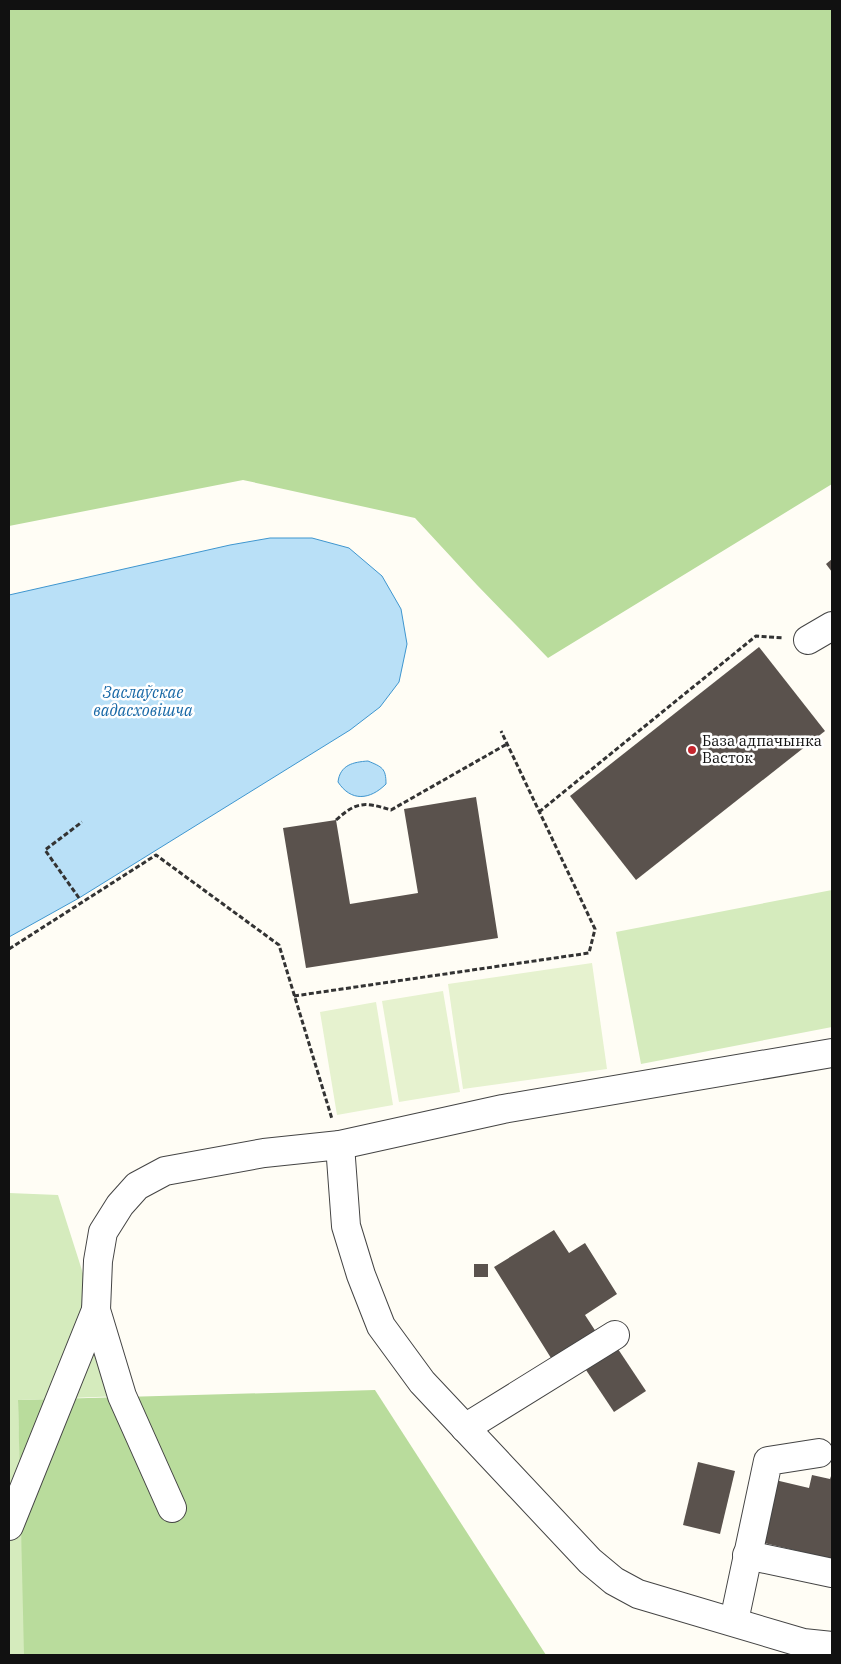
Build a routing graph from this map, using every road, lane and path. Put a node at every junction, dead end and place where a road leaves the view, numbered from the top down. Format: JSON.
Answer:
{"nodes":[{"id":1,"x":832,"y":626,"type":"edge"},
{"id":2,"x":808,"y":640,"type":"joint"},
{"id":3,"x":501,"y":731,"type":"dead end"},
{"id":4,"x":508,"y":744,"type":"junction"},
{"id":5,"x":539,"y":812,"type":"junction"},
{"id":6,"x":336,"y":820,"type":"dead end"},
{"id":7,"x":82,"y":822,"type":"dead end"},
{"id":8,"x":78,"y":898,"type":"dead end"},
{"id":9,"x":9,"y":949,"type":"edge"},
{"id":10,"x":294,"y":996,"type":"junction"},
{"id":11,"x":832,"y":1053,"type":"edge"},
{"id":12,"x":340,"y":1146,"type":"junction"},
{"id":13,"x":96,"y":1310,"type":"junction"},
{"id":14,"x":615,"y":1335,"type":"dead end"},
{"id":15,"x":465,"y":1428,"type":"junction"},
{"id":16,"x":819,"y":1452,"type":"dead end"},
{"id":17,"x":172,"y":1508,"type":"dead end"},
{"id":18,"x":9,"y":1526,"type":"edge"},
{"id":19,"x":748,"y":1555,"type":"junction"},
{"id":20,"x":832,"y":1573,"type":"edge"},
{"id":21,"x":734,"y":1621,"type":"junction"},
{"id":22,"x":832,"y":1646,"type":"edge"}],
"edges":[{"from":1,"to":2,"type":"lane"},
{"from":2,"to":5,"type":"path"},
{"from":3,"to":4,"type":"path"},
{"from":4,"to":5,"type":"path"},
{"from":4,"to":6,"type":"path"},
{"from":5,"to":10,"type":"path"},
{"from":7,"to":8,"type":"path"},
{"from":9,"to":10,"type":"path"},
{"from":10,"to":12,"type":"path"},
{"from":11,"to":12,"type":"lane"},
{"from":12,"to":13,"type":"lane"},
{"from":12,"to":15,"type":"lane"},
{"from":13,"to":17,"type":"lane"},
{"from":13,"to":18,"type":"lane"},
{"from":14,"to":15,"type":"lane"},
{"from":15,"to":21,"type":"lane"},
{"from":16,"to":19,"type":"lane"},
{"from":19,"to":20,"type":"lane"},
{"from":19,"to":21,"type":"lane"},
{"from":21,"to":22,"type":"lane"}]}
